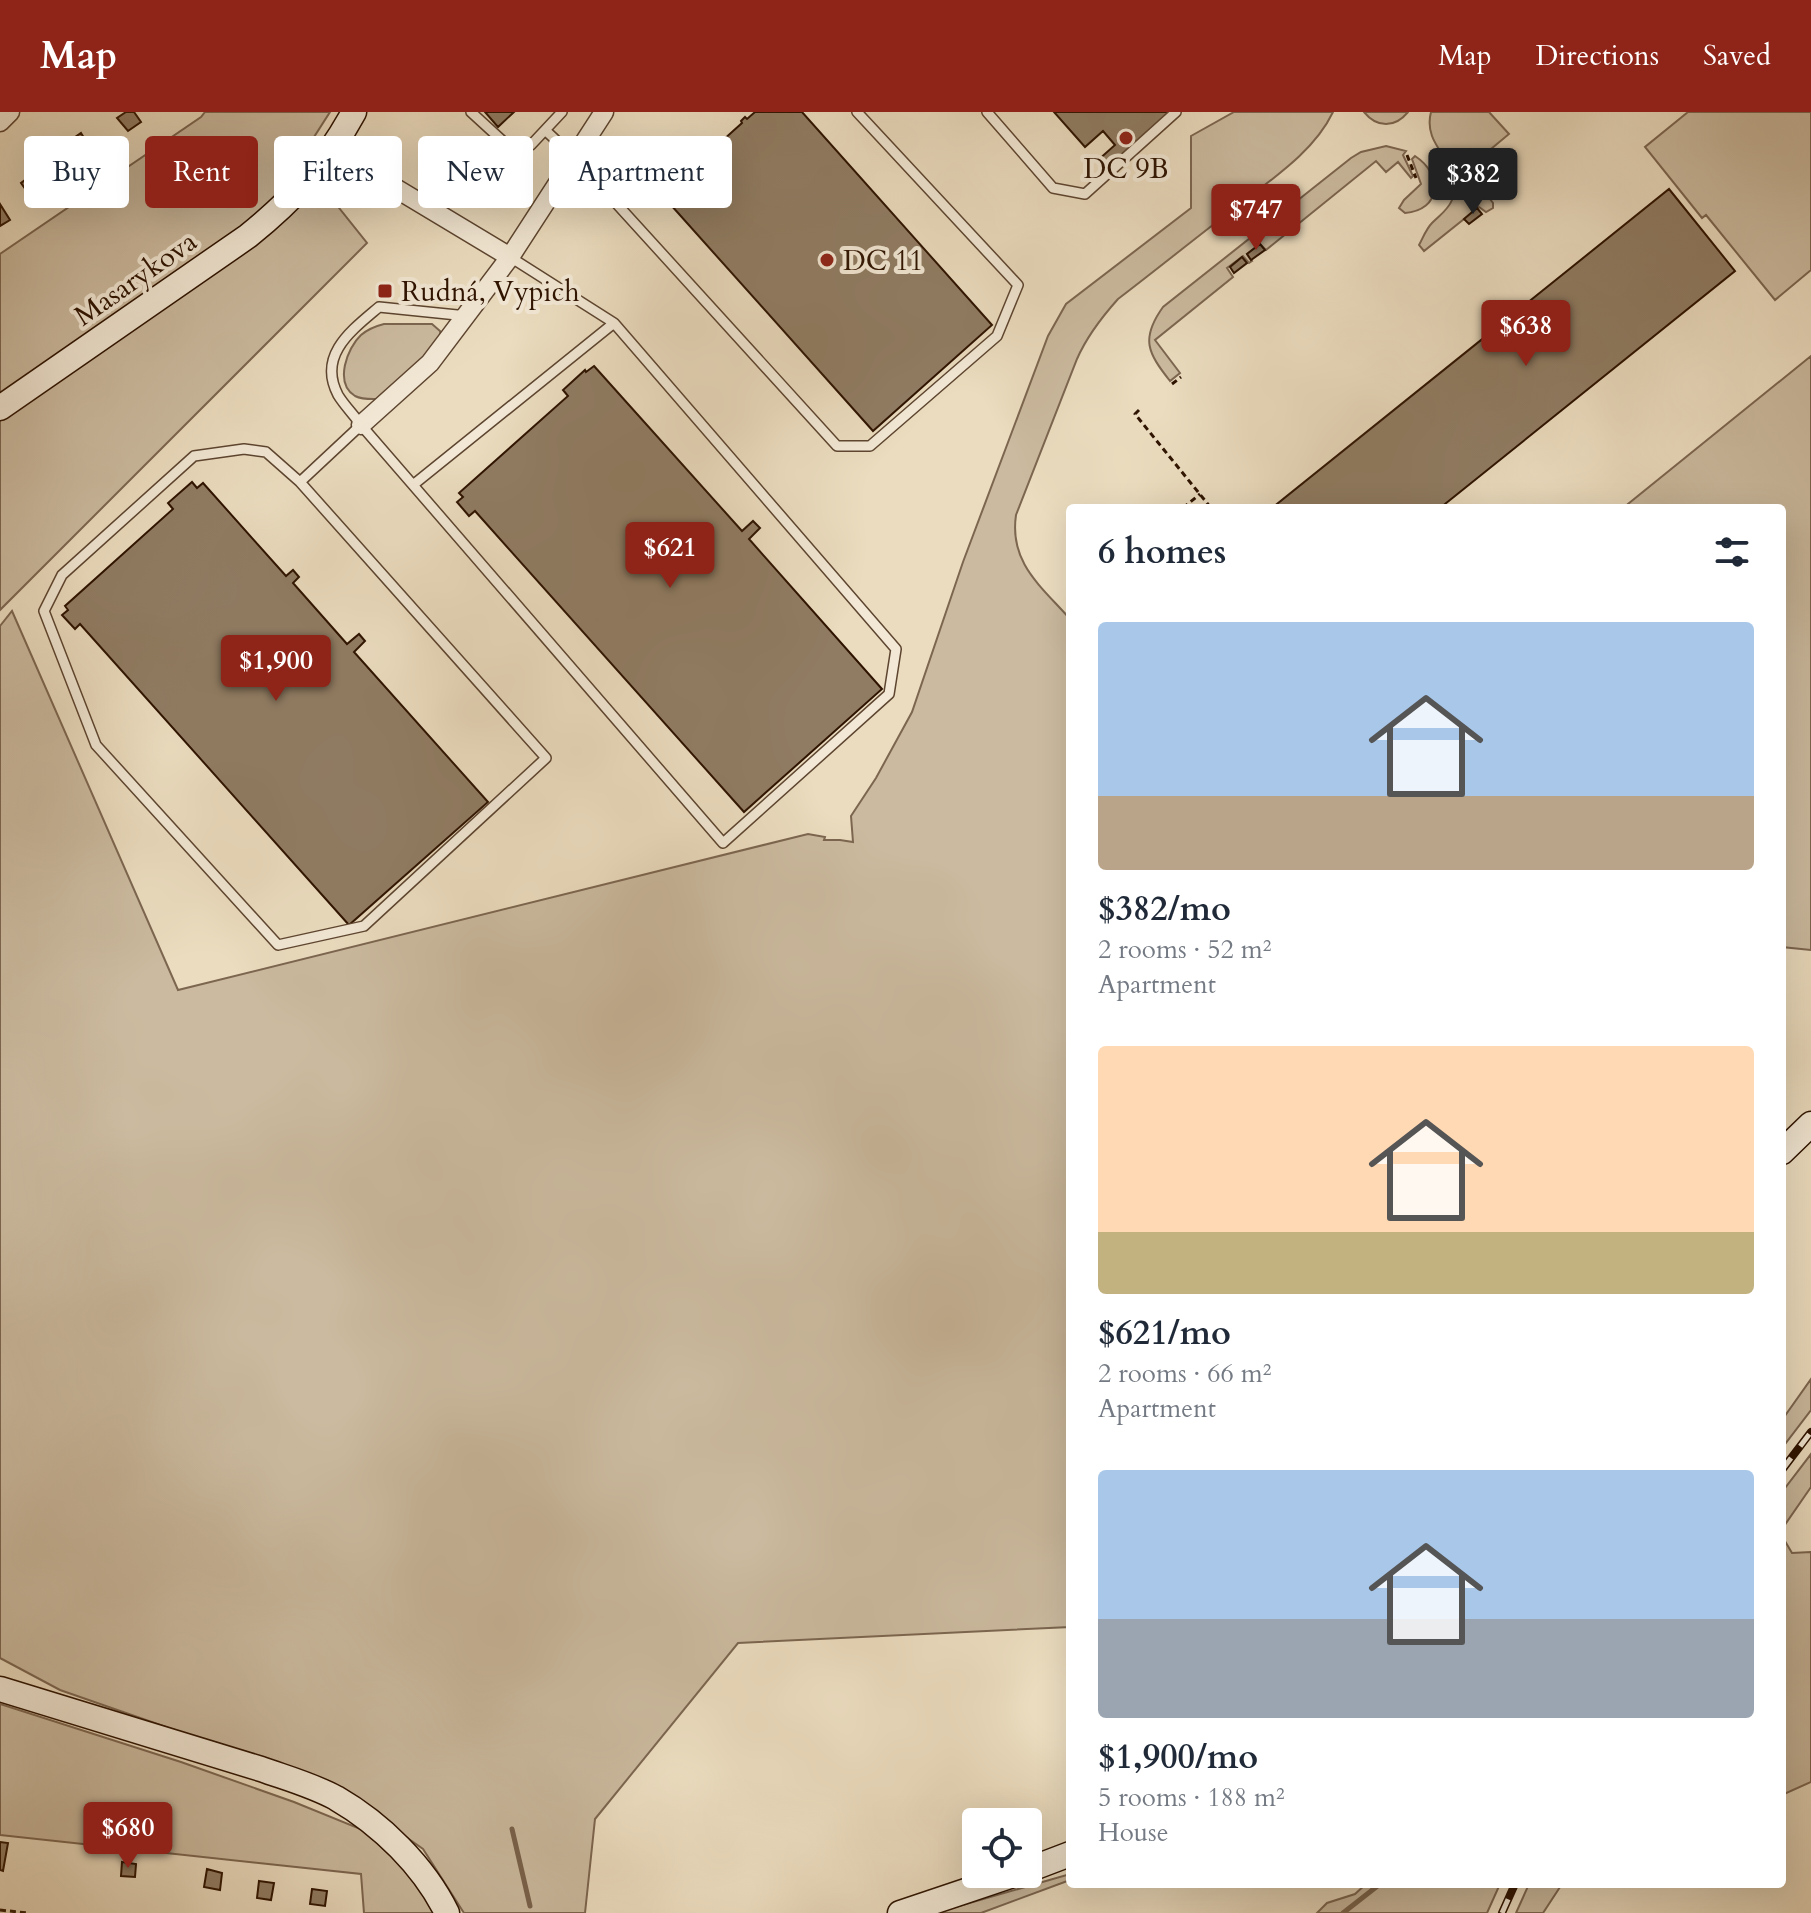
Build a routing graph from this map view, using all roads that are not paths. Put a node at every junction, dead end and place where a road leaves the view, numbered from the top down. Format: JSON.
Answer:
{"nodes":[{"id":1,"x":10,"y":112,"type":"edge"},
{"id":2,"x":354,"y":112,"type":"edge"},
{"id":3,"x":471,"y":112,"type":"edge"},
{"id":4,"x":562,"y":112,"type":"edge"},
{"id":5,"x":604,"y":112,"type":"edge"},
{"id":6,"x":857,"y":112,"type":"edge"},
{"id":7,"x":987,"y":112,"type":"edge"},
{"id":8,"x":1176,"y":112,"type":"edge"},
{"id":9,"x":0,"y":122,"type":"edge"},
{"id":10,"x":545,"y":130,"type":"junction"},
{"id":11,"x":340,"y":136,"type":"edge"},
{"id":12,"x":551,"y":136,"type":"edge"},
{"id":13,"x":589,"y":136,"type":"edge"},
{"id":14,"x":402,"y":192,"type":"edge"},
{"id":15,"x":549,"y":198,"type":"edge"},
{"id":16,"x":282,"y":208,"type":"edge"},
{"id":17,"x":620,"y":208,"type":"edge"},
{"id":18,"x":510,"y":257,"type":"junction"},
{"id":19,"x":467,"y":316,"type":"junction"},
{"id":20,"x":614,"y":323,"type":"junction"},
{"id":21,"x":0,"y":408,"type":"edge"},
{"id":22,"x":361,"y":425,"type":"junction"},
{"id":23,"x":300,"y":482,"type":"junction"},
{"id":24,"x":413,"y":485,"type":"junction"},
{"id":25,"x":1811,"y":1124,"type":"edge"},
{"id":26,"x":1786,"y":1148,"type":"edge"},
{"id":27,"x":0,"y":1689,"type":"edge"},
{"id":28,"x":1066,"y":1856,"type":"edge"},
{"id":29,"x":1042,"y":1865,"type":"edge"},
{"id":30,"x":974,"y":1888,"type":"edge"},
{"id":31,"x":447,"y":1913,"type":"edge"},
{"id":32,"x":900,"y":1913,"type":"edge"}],
"edges":[{"from":1,"to":9,"type":"street"},
{"from":2,"to":11,"type":"main road","name":"Masarykova"},
{"from":3,"to":10,"type":"lane"},
{"from":4,"to":10,"type":"lane"},
{"from":5,"to":13,"type":"street"},
{"from":6,"to":17,"type":"lane"},
{"from":7,"to":8,"type":"lane"},
{"from":10,"to":12,"type":"lane"},
{"from":14,"to":18,"type":"street"},
{"from":15,"to":18,"type":"street"},
{"from":16,"to":21,"type":"main road","name":"Masarykova"},
{"from":18,"to":19,"type":"street"},
{"from":18,"to":20,"type":"lane"},
{"from":19,"to":22,"type":"street"},
{"from":19,"to":22,"type":"lane"},
{"from":20,"to":24,"type":"lane"},
{"from":20,"to":24,"type":"lane"},
{"from":22,"to":23,"type":"lane"},
{"from":22,"to":24,"type":"lane"},
{"from":23,"to":23,"type":"lane"},
{"from":25,"to":26,"type":"main road"},
{"from":27,"to":31,"type":"main road"},
{"from":28,"to":29,"type":"main road"},
{"from":30,"to":32,"type":"main road"}]}
